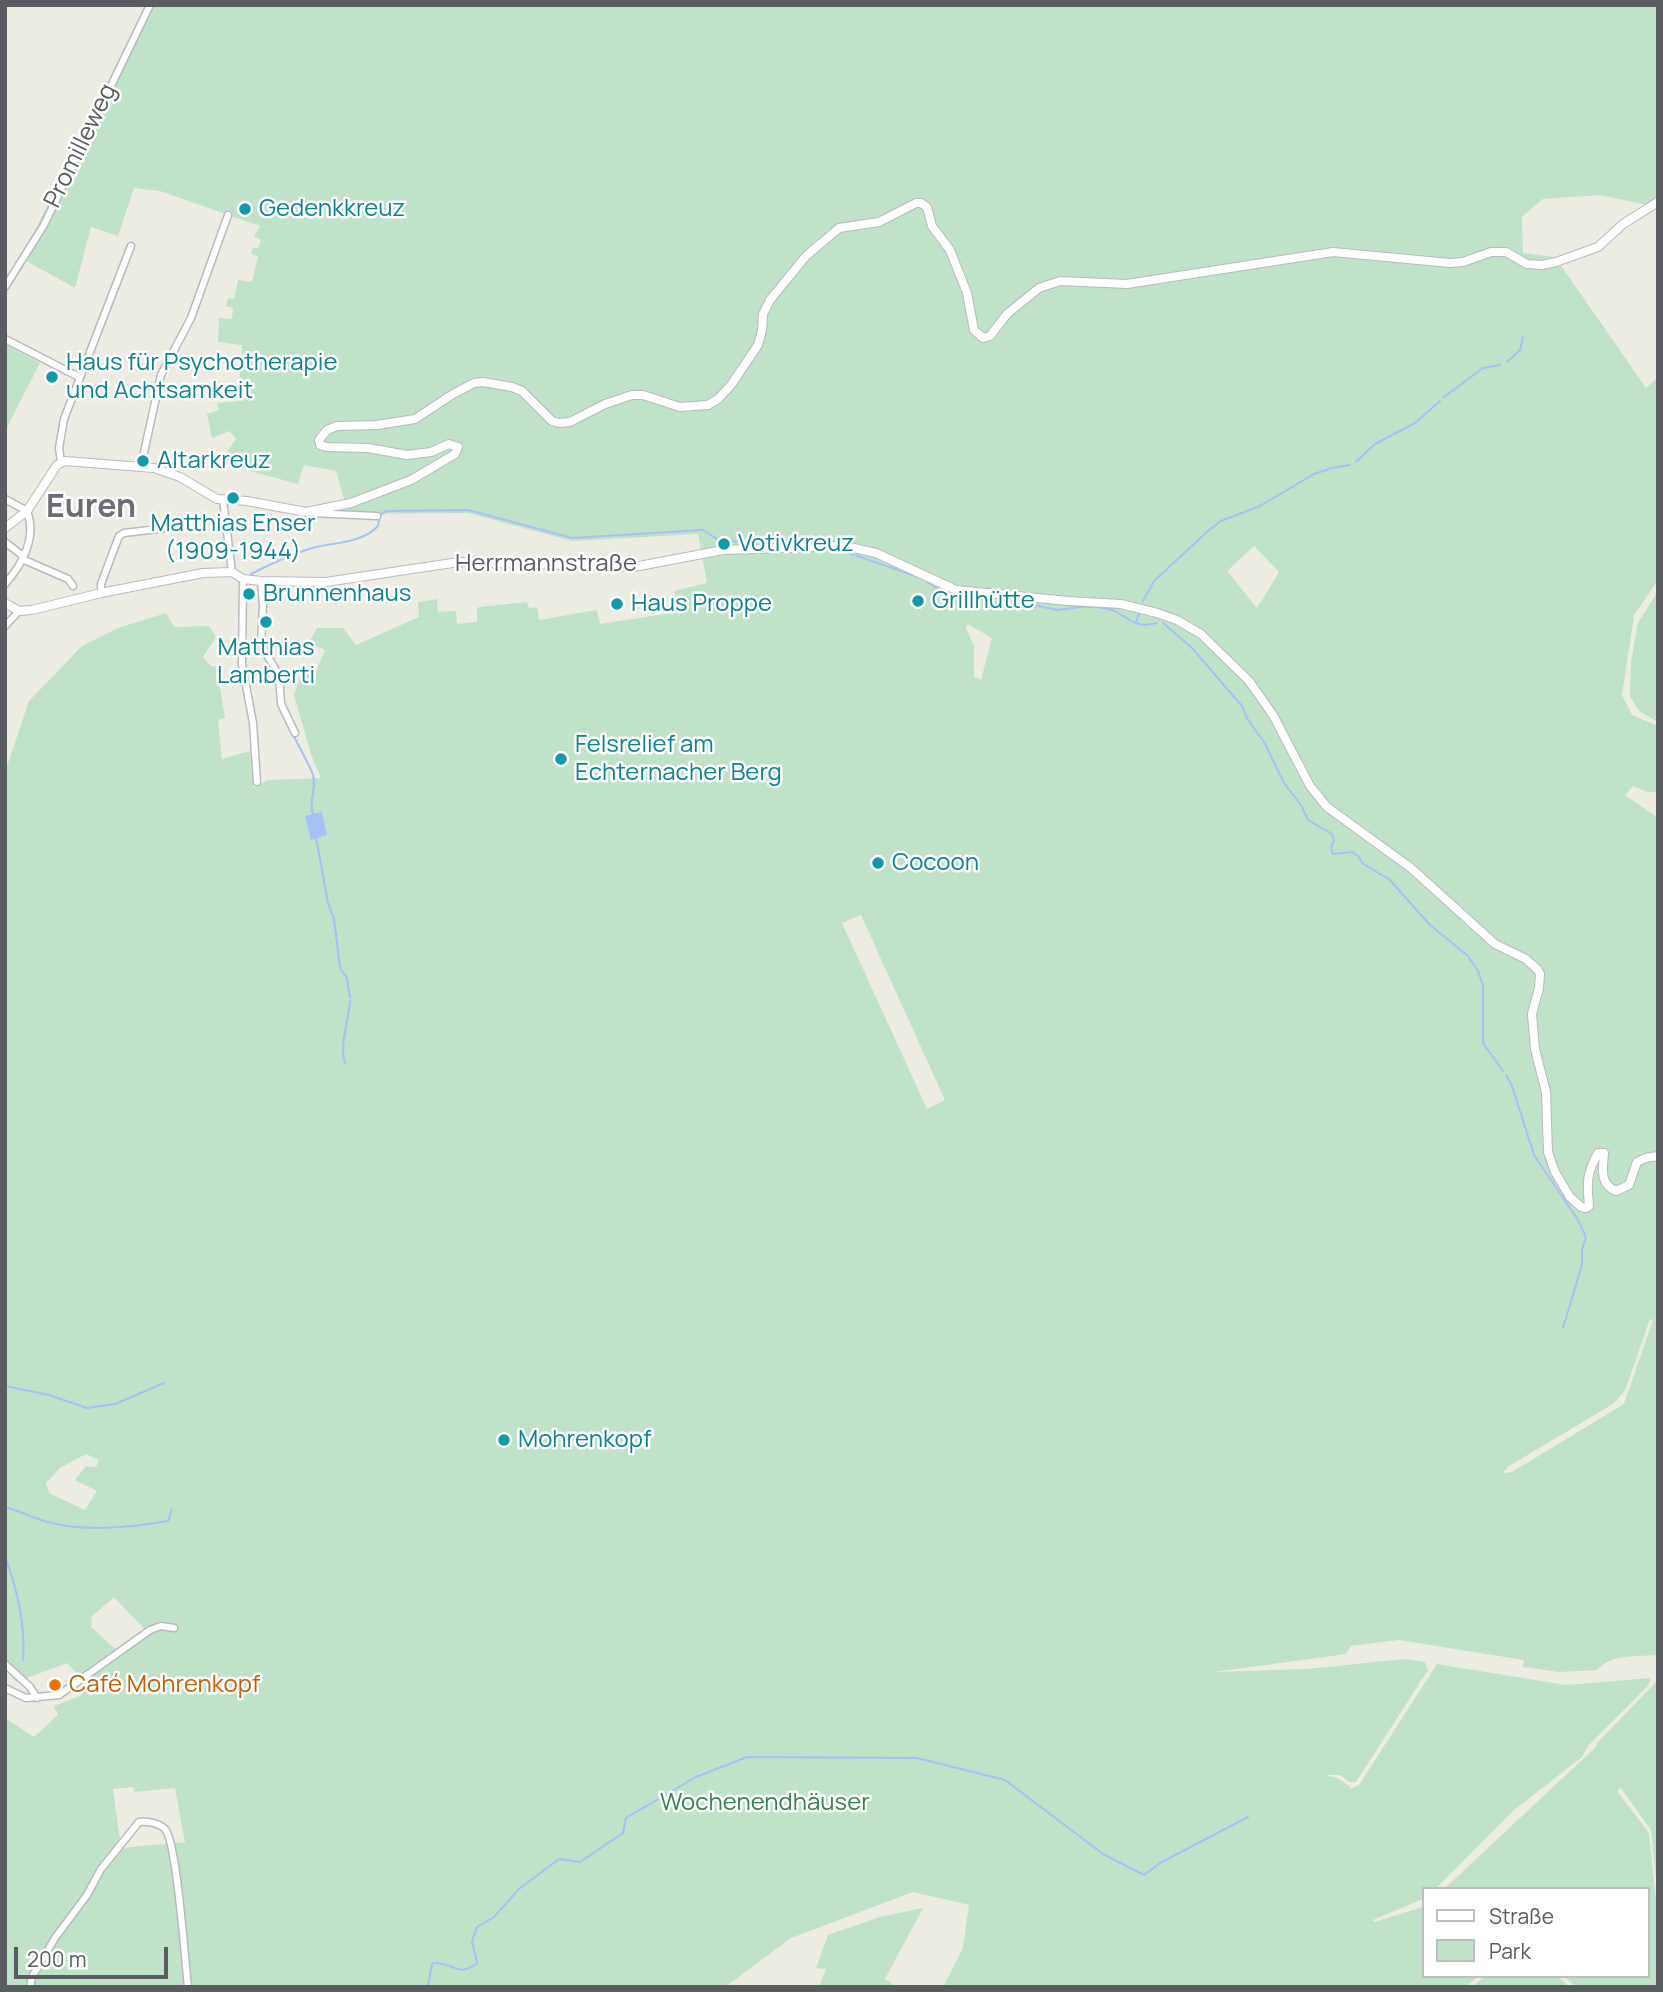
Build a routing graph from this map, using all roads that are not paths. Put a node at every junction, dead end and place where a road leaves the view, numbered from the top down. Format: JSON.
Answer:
{"nodes":[{"id":1,"x":150,"y":5,"type":"edge"},
{"id":2,"x":1658,"y":202,"type":"edge"},
{"id":3,"x":228,"y":215,"type":"dead end"},
{"id":4,"x":131,"y":246,"type":"dead end"},
{"id":5,"x":6,"y":286,"type":"edge"},
{"id":6,"x":5,"y":339,"type":"edge"},
{"id":7,"x":79,"y":377,"type":"junction"},
{"id":8,"x":59,"y":463,"type":"junction"},
{"id":9,"x":141,"y":466,"type":"junction"},
{"id":10,"x":5,"y":499,"type":"edge"},
{"id":11,"x":223,"y":500,"type":"junction"},
{"id":12,"x":27,"y":511,"type":"junction"},
{"id":13,"x":306,"y":512,"type":"junction"},
{"id":14,"x":377,"y":516,"type":"dead end"},
{"id":15,"x":5,"y":528,"type":"edge"},
{"id":16,"x":167,"y":528,"type":"dead end"},
{"id":17,"x":5,"y":542,"type":"edge"},
{"id":18,"x":23,"y":557,"type":"junction"},
{"id":19,"x":232,"y":572,"type":"junction"},
{"id":20,"x":243,"y":579,"type":"junction"},
{"id":21,"x":261,"y":581,"type":"junction"},
{"id":22,"x":5,"y":584,"type":"edge"},
{"id":23,"x":73,"y":586,"type":"dead end"},
{"id":24,"x":101,"y":593,"type":"junction"},
{"id":25,"x":5,"y":603,"type":"edge"},
{"id":26,"x":19,"y":611,"type":"junction"},
{"id":27,"x":5,"y":626,"type":"edge"},
{"id":28,"x":295,"y":733,"type":"dead end"},
{"id":29,"x":257,"y":782,"type":"dead end"},
{"id":30,"x":1658,"y":1156,"type":"edge"},
{"id":31,"x":174,"y":1628,"type":"dead end"},
{"id":32,"x":5,"y":1664,"type":"edge"},
{"id":33,"x":5,"y":1688,"type":"edge"},
{"id":34,"x":37,"y":1698,"type":"junction"},
{"id":35,"x":30,"y":1987,"type":"edge"},
{"id":36,"x":188,"y":1987,"type":"edge"}],
"edges":[{"from":1,"to":5,"type":"street","name":"Promilleweg"},
{"from":2,"to":13,"type":"street"},
{"from":3,"to":9,"type":"street"},
{"from":4,"to":7,"type":"street"},
{"from":6,"to":7,"type":"street"},
{"from":7,"to":8,"type":"street"},
{"from":8,"to":9,"type":"street"},
{"from":8,"to":12,"type":"street"},
{"from":9,"to":11,"type":"street"},
{"from":10,"to":12,"type":"street"},
{"from":11,"to":13,"type":"street"},
{"from":11,"to":19,"type":"street"},
{"from":12,"to":15,"type":"street"},
{"from":12,"to":18,"type":"street"},
{"from":13,"to":14,"type":"street"},
{"from":16,"to":24,"type":"street"},
{"from":17,"to":18,"type":"street"},
{"from":18,"to":22,"type":"street"},
{"from":18,"to":23,"type":"street"},
{"from":19,"to":20,"type":"street","name":"Herrmannstraße"},
{"from":19,"to":24,"type":"street"},
{"from":20,"to":21,"type":"street","name":"Herrmannstraße"},
{"from":20,"to":29,"type":"street"},
{"from":21,"to":28,"type":"street"},
{"from":21,"to":30,"type":"street","name":"Herrmannstraße"},
{"from":24,"to":26,"type":"street"},
{"from":25,"to":26,"type":"street"},
{"from":26,"to":27,"type":"street"},
{"from":31,"to":34,"type":"street"},
{"from":32,"to":34,"type":"street"},
{"from":33,"to":34,"type":"street"},
{"from":35,"to":36,"type":"street"}]}
